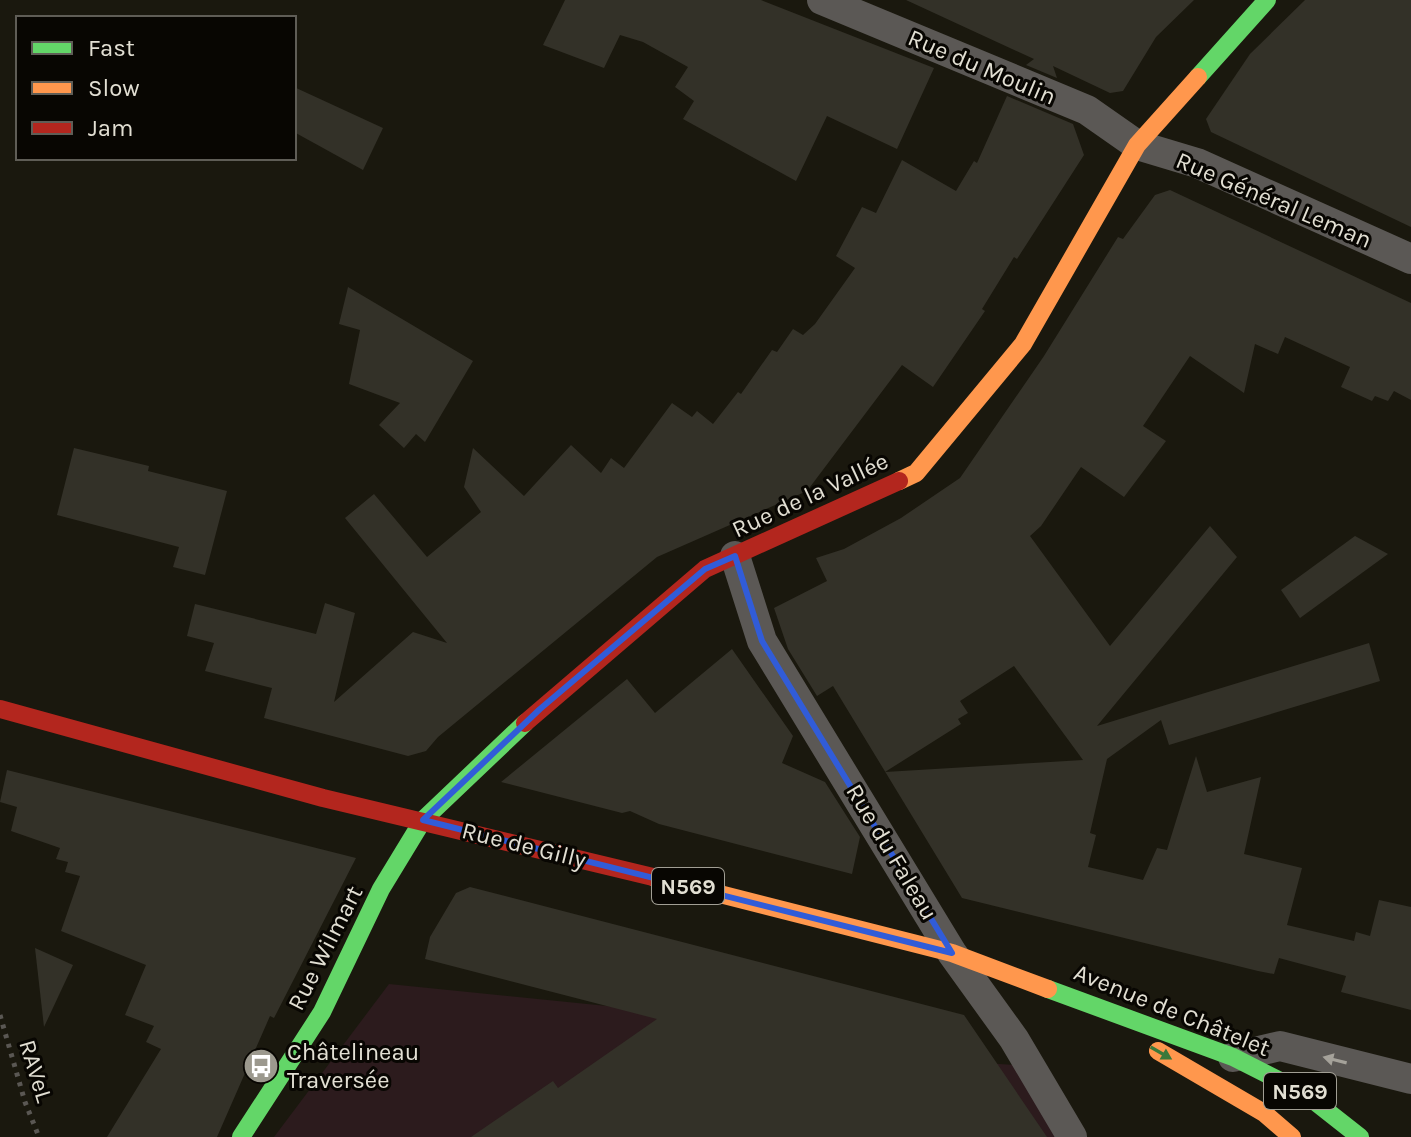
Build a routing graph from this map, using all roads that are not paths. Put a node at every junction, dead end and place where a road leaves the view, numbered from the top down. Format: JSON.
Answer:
{"nodes":[{"id":1,"x":822,"y":0,"type":"edge"},
{"id":2,"x":1267,"y":0,"type":"edge"},
{"id":3,"x":1137,"y":145,"type":"junction"},
{"id":4,"x":1411,"y":259,"type":"edge"},
{"id":5,"x":735,"y":556,"type":"junction"},
{"id":6,"x":0,"y":709,"type":"edge"},
{"id":7,"x":423,"y":820,"type":"junction"},
{"id":8,"x":952,"y":953,"type":"junction"},
{"id":9,"x":1046,"y":985,"type":"junction"},
{"id":10,"x":1233,"y":1057,"type":"junction"},
{"id":11,"x":1411,"y":1079,"type":"edge"},
{"id":12,"x":241,"y":1137,"type":"edge"},
{"id":13,"x":1072,"y":1137,"type":"edge"},
{"id":14,"x":1292,"y":1137,"type":"edge"},
{"id":15,"x":1360,"y":1137,"type":"edge"}],
"edges":[{"from":1,"to":3,"type":"street","name":"Rue du Moulin"},
{"from":2,"to":3,"type":"main road","name":"Rue de la Vallée"},
{"from":3,"to":4,"type":"street","name":"Rue Général Leman"},
{"from":3,"to":5,"type":"main road","name":"Rue de la Vallée"},
{"from":5,"to":7,"type":"main road","name":"Rue de la Vallée"},
{"from":5,"to":8,"type":"street","name":"Rue du Faleau"},
{"from":6,"to":7,"type":"main road","name":"Rue de Gilly","number":"N569"},
{"from":7,"to":8,"type":"main road","name":"Rue de Gilly","number":"N569"},
{"from":7,"to":12,"type":"main road","name":"Rue Wilmart"},
{"from":8,"to":9,"type":"main road","name":"Rue de Gilly","number":"N569"},
{"from":8,"to":13,"type":"street","name":"Rue du Faleau"},
{"from":9,"to":10,"type":"main road","name":"Avenue de Châtelet","number":"N569"},
{"from":9,"to":14,"type":"main road","name":"Avenue de Châtelet","number":"N569","one_way":true},
{"from":11,"to":10,"type":"street","one_way":true},
{"from":10,"to":15,"type":"main road","name":"Avenue de Châtelet","number":"N569"}]}
